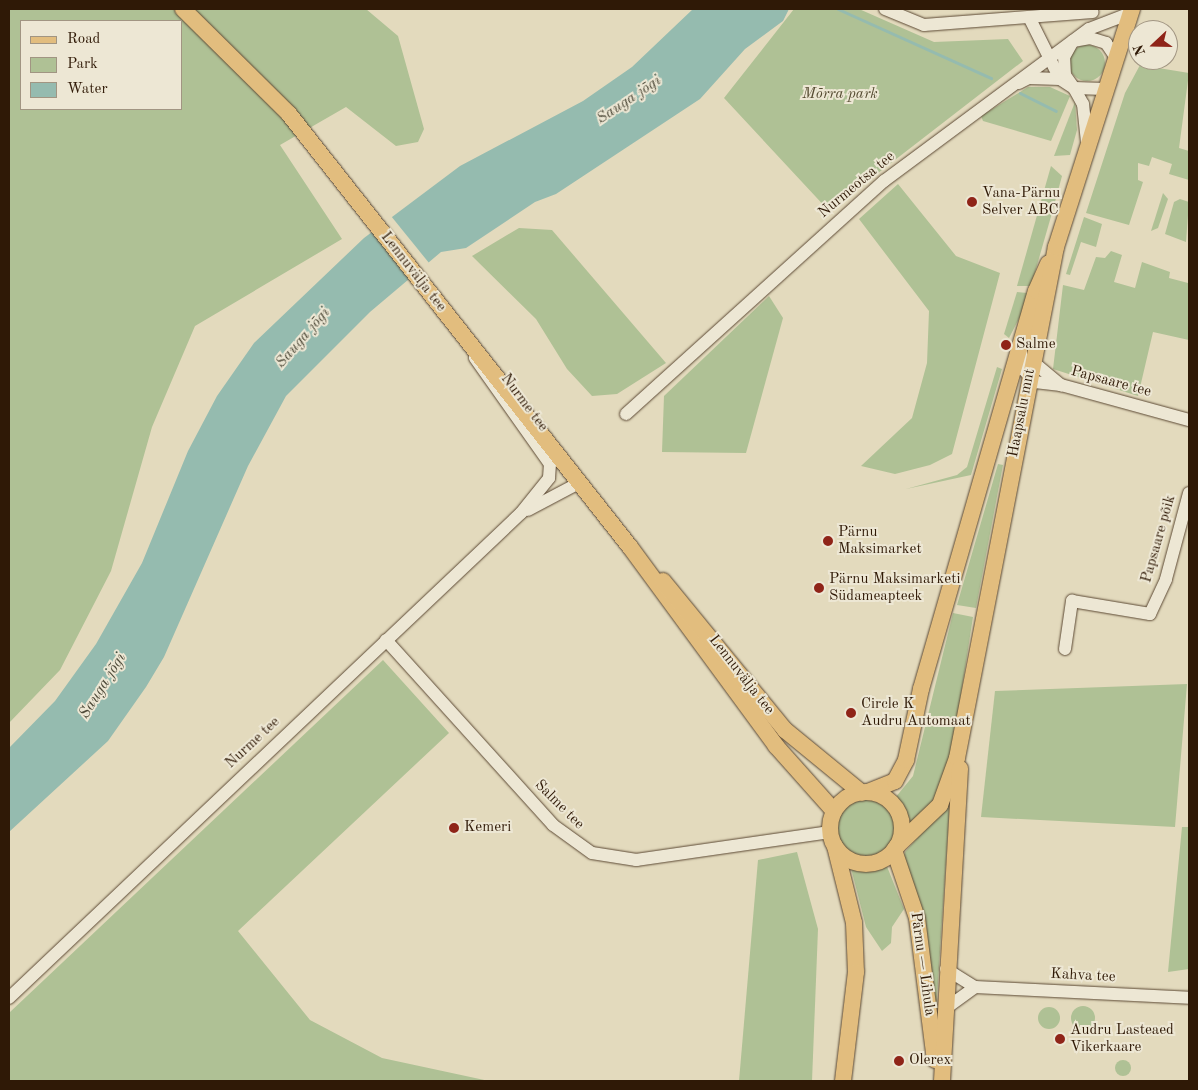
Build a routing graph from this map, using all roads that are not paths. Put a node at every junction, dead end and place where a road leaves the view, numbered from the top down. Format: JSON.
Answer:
{"nodes":[{"id":1,"x":184,"y":9,"type":"edge"},
{"id":2,"x":885,"y":9,"type":"edge"},
{"id":3,"x":1132,"y":11,"type":"edge"},
{"id":4,"x":1093,"y":12,"type":"dead end"},
{"id":5,"x":1029,"y":17,"type":"junction"},
{"id":6,"x":1073,"y":41,"type":"junction"},
{"id":7,"x":1116,"y":58,"type":"junction"},
{"id":8,"x":1048,"y":59,"type":"junction"},
{"id":9,"x":1060,"y":79,"type":"junction"},
{"id":10,"x":1074,"y":88,"type":"junction"},
{"id":11,"x":1104,"y":89,"type":"junction"},
{"id":12,"x":1005,"y":90,"type":"junction"},
{"id":13,"x":1087,"y":143,"type":"junction"},
{"id":14,"x":1056,"y":247,"type":"junction"},
{"id":15,"x":469,"y":346,"type":"junction"},
{"id":16,"x":1021,"y":347,"type":"junction"},
{"id":17,"x":1032,"y":361,"type":"junction"},
{"id":18,"x":1029,"y":378,"type":"junction"},
{"id":19,"x":1060,"y":385,"type":"junction"},
{"id":20,"x":626,"y":414,"type":"dead end"},
{"id":21,"x":1189,"y":420,"type":"edge"},
{"id":22,"x":549,"y":478,"type":"junction"},
{"id":23,"x":574,"y":478,"type":"junction"},
{"id":24,"x":1189,"y":493,"type":"edge"},
{"id":25,"x":521,"y":513,"type":"junction"},
{"id":26,"x":630,"y":547,"type":"junction"},
{"id":27,"x":386,"y":640,"type":"junction"},
{"id":28,"x":1065,"y":649,"type":"dead end"},
{"id":29,"x":963,"y":737,"type":"junction"},
{"id":30,"x":865,"y":793,"type":"junction"},
{"id":31,"x":834,"y":811,"type":"junction"},
{"id":32,"x":832,"y":839,"type":"junction"},
{"id":33,"x":895,"y":849,"type":"junction"},
{"id":34,"x":946,"y":969,"type":"junction"},
{"id":35,"x":975,"y":987,"type":"junction"},
{"id":36,"x":9,"y":998,"type":"edge"},
{"id":37,"x":1189,"y":998,"type":"edge"},
{"id":38,"x":945,"y":1009,"type":"junction"},
{"id":39,"x":843,"y":1081,"type":"edge"},
{"id":40,"x":940,"y":1081,"type":"edge"}],
"edges":[{"from":1,"to":15,"type":"main road","name":"Lennuvälja tee"},
{"from":2,"to":5,"type":"street"},
{"from":3,"to":6,"type":"street","name":"Nurmeotsa tee"},
{"from":3,"to":7,"type":"main road","name":"Haapsalu mnt"},
{"from":4,"to":5,"type":"street"},
{"from":5,"to":8,"type":"street"},
{"from":6,"to":7,"type":"street"},
{"from":6,"to":8,"type":"street","name":"Nurmeotsa tee"},
{"from":6,"to":10,"type":"street"},
{"from":7,"to":11,"type":"main road","name":"Haapsalu mnt"},
{"from":8,"to":9,"type":"street"},
{"from":8,"to":12,"type":"street","name":"Nurmeotsa tee"},
{"from":9,"to":10,"type":"street"},
{"from":9,"to":12,"type":"street"},
{"from":10,"to":11,"type":"street"},
{"from":10,"to":13,"type":"street"},
{"from":11,"to":13,"type":"main road","name":"Haapsalu mnt"},
{"from":12,"to":20,"type":"street","name":"Nurmeotsa tee"},
{"from":13,"to":14,"type":"main road","name":"Haapsalu mnt"},
{"from":14,"to":16,"type":"main road"},
{"from":14,"to":17,"type":"main road","name":"Haapsalu mnt"},
{"from":15,"to":22,"type":"street","name":"Nurme tee"},
{"from":15,"to":23,"type":"main road","name":"Lennuvälja tee"},
{"from":16,"to":18,"type":"street"},
{"from":16,"to":30,"type":"main road"},
{"from":17,"to":18,"type":"main road","name":"Haapsalu mnt"},
{"from":17,"to":19,"type":"street"},
{"from":18,"to":19,"type":"street","name":"Papsaare tee"},
{"from":18,"to":29,"type":"main road","name":"Haapsalu mnt"},
{"from":19,"to":21,"type":"street","name":"Papsaare tee"},
{"from":22,"to":23,"type":"street"},
{"from":22,"to":25,"type":"street","name":"Nurme tee"},
{"from":23,"to":25,"type":"street","name":"Nurme tee"},
{"from":23,"to":26,"type":"main road","name":"Lennuvälja tee"},
{"from":24,"to":28,"type":"street","name":"Papsaare põik"},
{"from":25,"to":27,"type":"street","name":"Nurme tee"},
{"from":26,"to":30,"type":"main road","name":"Lennuvälja tee"},
{"from":26,"to":31,"type":"main road","name":"Lennuvälja tee"},
{"from":27,"to":32,"type":"street","name":"Salme tee"},
{"from":27,"to":36,"type":"street","name":"Nurme tee"},
{"from":29,"to":33,"type":"main road"},
{"from":29,"to":34,"type":"main road"},
{"from":30,"to":31,"type":"main road"},
{"from":30,"to":33,"type":"main road"},
{"from":31,"to":32,"type":"main road"},
{"from":32,"to":33,"type":"main road"},
{"from":32,"to":39,"type":"main road"},
{"from":33,"to":40,"type":"main road","name":"Pärnu — Lihula"},
{"from":34,"to":35,"type":"street","name":"Kahva tee"},
{"from":34,"to":38,"type":"main road"},
{"from":35,"to":37,"type":"street","name":"Kahva tee"},
{"from":35,"to":38,"type":"street"},
{"from":38,"to":40,"type":"main road"}]}
